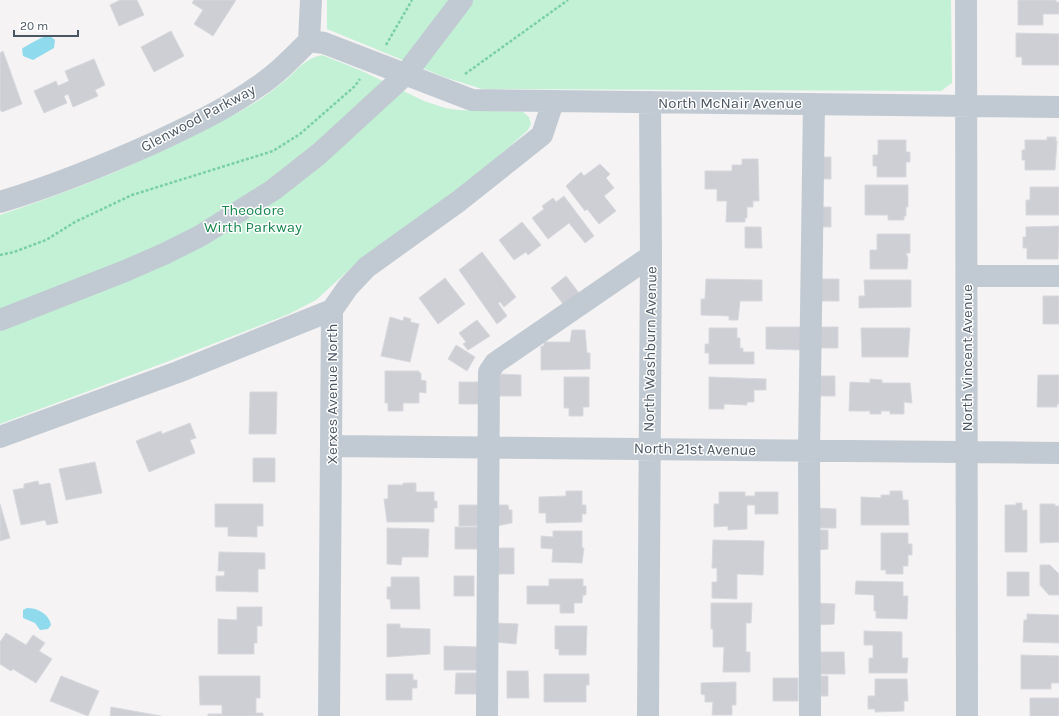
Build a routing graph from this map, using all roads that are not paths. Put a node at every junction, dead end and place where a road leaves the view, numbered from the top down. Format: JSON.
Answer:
{"nodes":[{"id":1,"x":311,"y":0,"type":"edge"},
{"id":2,"x":462,"y":0,"type":"edge"},
{"id":3,"x":966,"y":0,"type":"edge"},
{"id":4,"x":309,"y":41,"type":"junction"},
{"id":5,"x":405,"y":75,"type":"junction"},
{"id":6,"x":553,"y":102,"type":"junction"},
{"id":7,"x":650,"y":102,"type":"junction"},
{"id":8,"x":814,"y":104,"type":"junction"},
{"id":9,"x":966,"y":105,"type":"junction"},
{"id":10,"x":1059,"y":107,"type":"edge"},
{"id":11,"x":0,"y":202,"type":"edge"},
{"id":12,"x":651,"y":256,"type":"junction"},
{"id":13,"x":967,"y":276,"type":"junction"},
{"id":14,"x":1059,"y":276,"type":"edge"},
{"id":15,"x":332,"y":310,"type":"junction"},
{"id":16,"x":0,"y":320,"type":"edge"},
{"id":17,"x":0,"y":437,"type":"edge"},
{"id":18,"x":331,"y":446,"type":"junction"},
{"id":19,"x":488,"y":448,"type":"junction"},
{"id":20,"x":649,"y":449,"type":"junction"},
{"id":21,"x":809,"y":451,"type":"junction"},
{"id":22,"x":967,"y":452,"type":"junction"},
{"id":23,"x":1059,"y":453,"type":"edge"},
{"id":24,"x":330,"y":716,"type":"edge"},
{"id":25,"x":487,"y":716,"type":"edge"},
{"id":26,"x":648,"y":716,"type":"edge"},
{"id":27,"x":810,"y":716,"type":"edge"},
{"id":28,"x":967,"y":716,"type":"edge"}],
"edges":[{"from":1,"to":4,"type":"street"},
{"from":2,"to":5,"type":"street"},
{"from":3,"to":9,"type":"street","name":"North Vincent Avenue"},
{"from":4,"to":5,"type":"street"},
{"from":4,"to":11,"type":"street","name":"Glenwood Parkway"},
{"from":5,"to":6,"type":"street","name":"North McNair Avenue"},
{"from":5,"to":16,"type":"street"},
{"from":6,"to":7,"type":"street","name":"North McNair Avenue"},
{"from":6,"to":15,"type":"street","name":"Xerxes Avenue North"},
{"from":7,"to":8,"type":"street","name":"North McNair Avenue"},
{"from":7,"to":12,"type":"street","name":"North Washburn Avenue"},
{"from":8,"to":9,"type":"street","name":"North McNair Avenue"},
{"from":8,"to":21,"type":"street"},
{"from":9,"to":10,"type":"street","name":"North McNair Avenue"},
{"from":9,"to":13,"type":"street","name":"North Vincent Avenue"},
{"from":12,"to":19,"type":"street"},
{"from":12,"to":20,"type":"street","name":"North Washburn Avenue"},
{"from":13,"to":14,"type":"street"},
{"from":13,"to":22,"type":"street","name":"North Vincent Avenue"},
{"from":15,"to":17,"type":"street"},
{"from":15,"to":18,"type":"street","name":"Xerxes Avenue North"},
{"from":18,"to":19,"type":"street","name":"North 21st Avenue"},
{"from":18,"to":24,"type":"street","name":"Xerxes Avenue North"},
{"from":19,"to":20,"type":"street","name":"North 21st Avenue"},
{"from":19,"to":25,"type":"street"},
{"from":20,"to":21,"type":"street","name":"North 21st Avenue"},
{"from":20,"to":26,"type":"street","name":"North Washburn Avenue"},
{"from":21,"to":22,"type":"street","name":"North 21st Avenue"},
{"from":21,"to":27,"type":"street"},
{"from":22,"to":23,"type":"street","name":"North 21st Avenue"},
{"from":22,"to":28,"type":"street","name":"North Vincent Avenue"}]}
